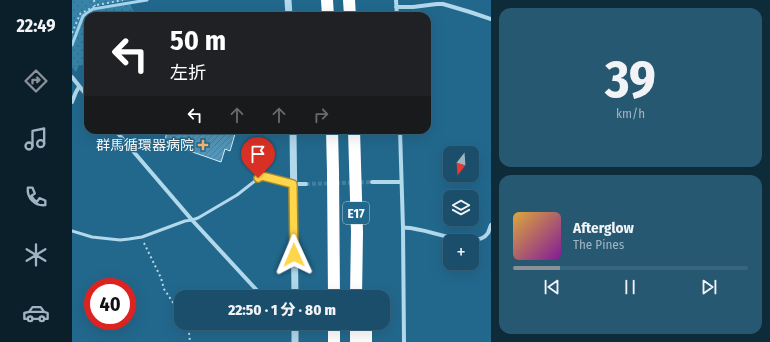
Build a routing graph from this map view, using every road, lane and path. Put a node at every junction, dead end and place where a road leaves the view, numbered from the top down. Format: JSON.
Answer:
{"nodes":[{"id":1,"x":94,"y":0,"type":"edge"},
{"id":2,"x":123,"y":0,"type":"edge"},
{"id":3,"x":288,"y":0,"type":"edge"},
{"id":4,"x":326,"y":0,"type":"edge"},
{"id":5,"x":349,"y":0,"type":"edge"},
{"id":6,"x":396,"y":0,"type":"edge"},
{"id":7,"x":429,"y":2,"type":"edge"},
{"id":8,"x":95,"y":6,"type":"junction"},
{"id":9,"x":396,"y":7,"type":"junction"},
{"id":10,"x":289,"y":12,"type":"edge"},
{"id":11,"x":328,"y":12,"type":"edge"},
{"id":12,"x":350,"y":12,"type":"edge"},
{"id":13,"x":397,"y":12,"type":"edge"},
{"id":14,"x":491,"y":20,"type":"edge"},
{"id":15,"x":72,"y":33,"type":"edge"},
{"id":16,"x":72,"y":77,"type":"edge"},
{"id":17,"x":79,"y":87,"type":"junction"},
{"id":18,"x":84,"y":93,"type":"edge"},
{"id":19,"x":72,"y":102,"type":"edge"},
{"id":20,"x":119,"y":134,"type":"edge"},
{"id":21,"x":293,"y":134,"type":"edge"},
{"id":22,"x":332,"y":134,"type":"edge"},
{"id":23,"x":354,"y":134,"type":"edge"},
{"id":24,"x":400,"y":134,"type":"edge"},
{"id":25,"x":372,"y":182,"type":"tunnel mouth"},
{"id":26,"x":401,"y":182,"type":"junction"},
{"id":27,"x":293,"y":184,"type":"junction"},
{"id":28,"x":306,"y":184,"type":"tunnel mouth"},
{"id":29,"x":192,"y":220,"type":"junction"},
{"id":30,"x":491,"y":225,"type":"edge"},
{"id":31,"x":403,"y":228,"type":"junction"},
{"id":32,"x":72,"y":231,"type":"edge"},
{"id":33,"x":357,"y":232,"type":"junction"},
{"id":34,"x":489,"y":234,"type":"edge"},
{"id":35,"x":142,"y":237,"type":"junction"},
{"id":36,"x":257,"y":290,"type":"edge"},
{"id":37,"x":295,"y":290,"type":"edge"},
{"id":38,"x":334,"y":290,"type":"edge"},
{"id":39,"x":356,"y":290,"type":"edge"},
{"id":40,"x":362,"y":290,"type":"edge"},
{"id":41,"x":174,"y":304,"type":"edge"},
{"id":42,"x":189,"y":330,"type":"edge"},
{"id":43,"x":295,"y":330,"type":"edge"},
{"id":44,"x":334,"y":330,"type":"edge"},
{"id":45,"x":356,"y":330,"type":"edge"},
{"id":46,"x":366,"y":330,"type":"edge"},
{"id":47,"x":190,"y":342,"type":"edge"},
{"id":48,"x":295,"y":342,"type":"edge"},
{"id":49,"x":334,"y":342,"type":"edge"},
{"id":50,"x":356,"y":342,"type":"edge"},
{"id":51,"x":366,"y":342,"type":"edge"},
{"id":52,"x":404,"y":342,"type":"edge"}],
"edges":[{"from":1,"to":8,"type":"path"},
{"from":2,"to":8,"type":"path"},
{"from":3,"to":10,"type":"street"},
{"from":4,"to":11,"type":"highway"},
{"from":5,"to":12,"type":"highway"},
{"from":6,"to":9,"type":"street"},
{"from":7,"to":9,"type":"street"},
{"from":7,"to":14,"type":"street"},
{"from":8,"to":15,"type":"path"},
{"from":9,"to":13,"type":"street"},
{"from":16,"to":17,"type":"street"},
{"from":17,"to":18,"type":"street"},
{"from":17,"to":19,"type":"street"},
{"from":20,"to":29,"type":"street"},
{"from":21,"to":27,"type":"street"},
{"from":22,"to":38,"type":"highway","number":"E17"},
{"from":23,"to":33,"type":"highway","number":"E17"},
{"from":24,"to":26,"type":"street"},
{"from":25,"to":26,"type":"street"},
{"from":26,"to":31,"type":"street"},
{"from":27,"to":28,"type":"street"},
{"from":27,"to":29,"type":"lane"},
{"from":27,"to":37,"type":"street"},
{"from":29,"to":35,"type":"lane"},
{"from":29,"to":36,"type":"street"},
{"from":30,"to":34,"type":"street"},
{"from":31,"to":34,"type":"street"},
{"from":31,"to":52,"type":"street"},
{"from":32,"to":35,"type":"lane"},
{"from":33,"to":39,"type":"highway","number":"E17"},
{"from":33,"to":40,"type":"highway"},
{"from":35,"to":41,"type":"path"},
{"from":42,"to":47,"type":"path"},
{"from":43,"to":48,"type":"street"},
{"from":44,"to":49,"type":"highway"},
{"from":45,"to":50,"type":"highway"},
{"from":46,"to":51,"type":"highway"}]}
